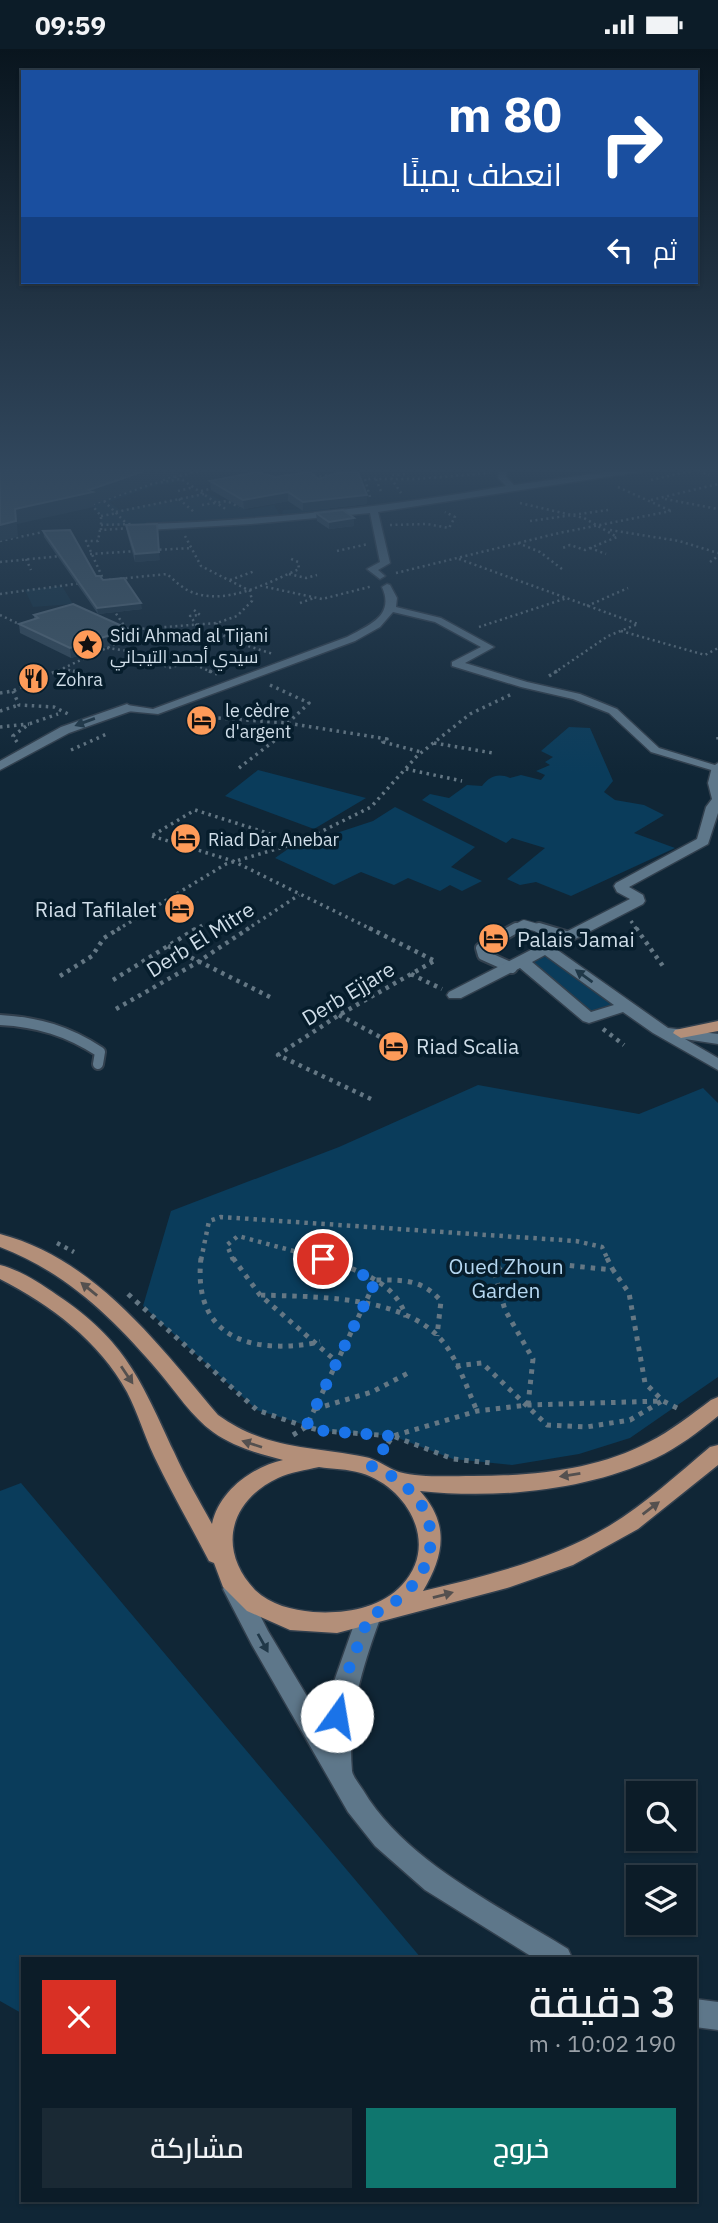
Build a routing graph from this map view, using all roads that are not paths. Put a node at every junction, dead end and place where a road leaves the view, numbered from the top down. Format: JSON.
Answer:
{"nodes":[{"id":1,"x":375,"y":572,"type":"edge"},
{"id":2,"x":391,"y":609,"type":"junction"},
{"id":3,"x":127,"y":708,"type":"joint"},
{"id":4,"x":0,"y":766,"type":"edge"},
{"id":5,"x":718,"y":768,"type":"edge"},
{"id":6,"x":718,"y":800,"type":"edge"},
{"id":7,"x":569,"y":937,"type":"junction"},
{"id":8,"x":548,"y":950,"type":"junction"},
{"id":9,"x":517,"y":965,"type":"junction"},
{"id":10,"x":455,"y":995,"type":"road end"},
{"id":11,"x":625,"y":1006,"type":"junction"},
{"id":12,"x":0,"y":1020,"type":"edge"},
{"id":13,"x":718,"y":1026,"type":"edge"},
{"id":14,"x":659,"y":1030,"type":"junction"},
{"id":15,"x":681,"y":1033,"type":"junction"},
{"id":16,"x":718,"y":1039,"type":"edge"},
{"id":17,"x":98,"y":1064,"type":"dead end"},
{"id":18,"x":718,"y":1065,"type":"edge"},
{"id":19,"x":0,"y":1240,"type":"edge"},
{"id":20,"x":0,"y":1271,"type":"edge"},
{"id":21,"x":718,"y":1405,"type":"edge"},
{"id":22,"x":718,"y":1453,"type":"edge"},
{"id":23,"x":319,"y":1459,"type":"junction"},
{"id":24,"x":398,"y":1480,"type":"junction"},
{"id":25,"x":228,"y":1576,"type":"junction"},
{"id":26,"x":373,"y":1614,"type":"junction"},
{"id":27,"x":342,"y":1778,"type":"junction"},
{"id":28,"x":556,"y":1957,"type":"edge"},
{"id":29,"x":697,"y":2013,"type":"edge"},
{"id":30,"x":718,"y":2016,"type":"edge"}],
"edges":[{"from":1,"to":2,"type":"street"},
{"from":2,"to":3,"type":"street"},
{"from":2,"to":5,"type":"street"},
{"from":3,"to":4,"type":"street","one_way":true},
{"from":5,"to":6,"type":"street"},
{"from":6,"to":7,"type":"street"},
{"from":7,"to":8,"type":"street"},
{"from":7,"to":9,"type":"lane"},
{"from":8,"to":9,"type":"street"},
{"from":11,"to":8,"type":"street","one_way":true},
{"from":9,"to":10,"type":"street"},
{"from":9,"to":11,"type":"street"},
{"from":11,"to":14,"type":"street"},
{"from":12,"to":17,"type":"lane"},
{"from":13,"to":15,"type":"main road"},
{"from":14,"to":15,"type":"street"},
{"from":14,"to":18,"type":"street"},
{"from":15,"to":16,"type":"street"},
{"from":23,"to":19,"type":"main road","one_way":true},
{"from":20,"to":25,"type":"main road","one_way":true},
{"from":21,"to":24,"type":"main road","one_way":true},
{"from":26,"to":22,"type":"main road","one_way":true},
{"from":23,"to":24,"type":"main road"},
{"from":23,"to":25,"type":"main road"},
{"from":24,"to":26,"type":"main road"},
{"from":25,"to":26,"type":"main road"},
{"from":25,"to":27,"type":"street","one_way":true},
{"from":26,"to":27,"type":"street"},
{"from":27,"to":28,"type":"street"},
{"from":29,"to":30,"type":"street"}]}
